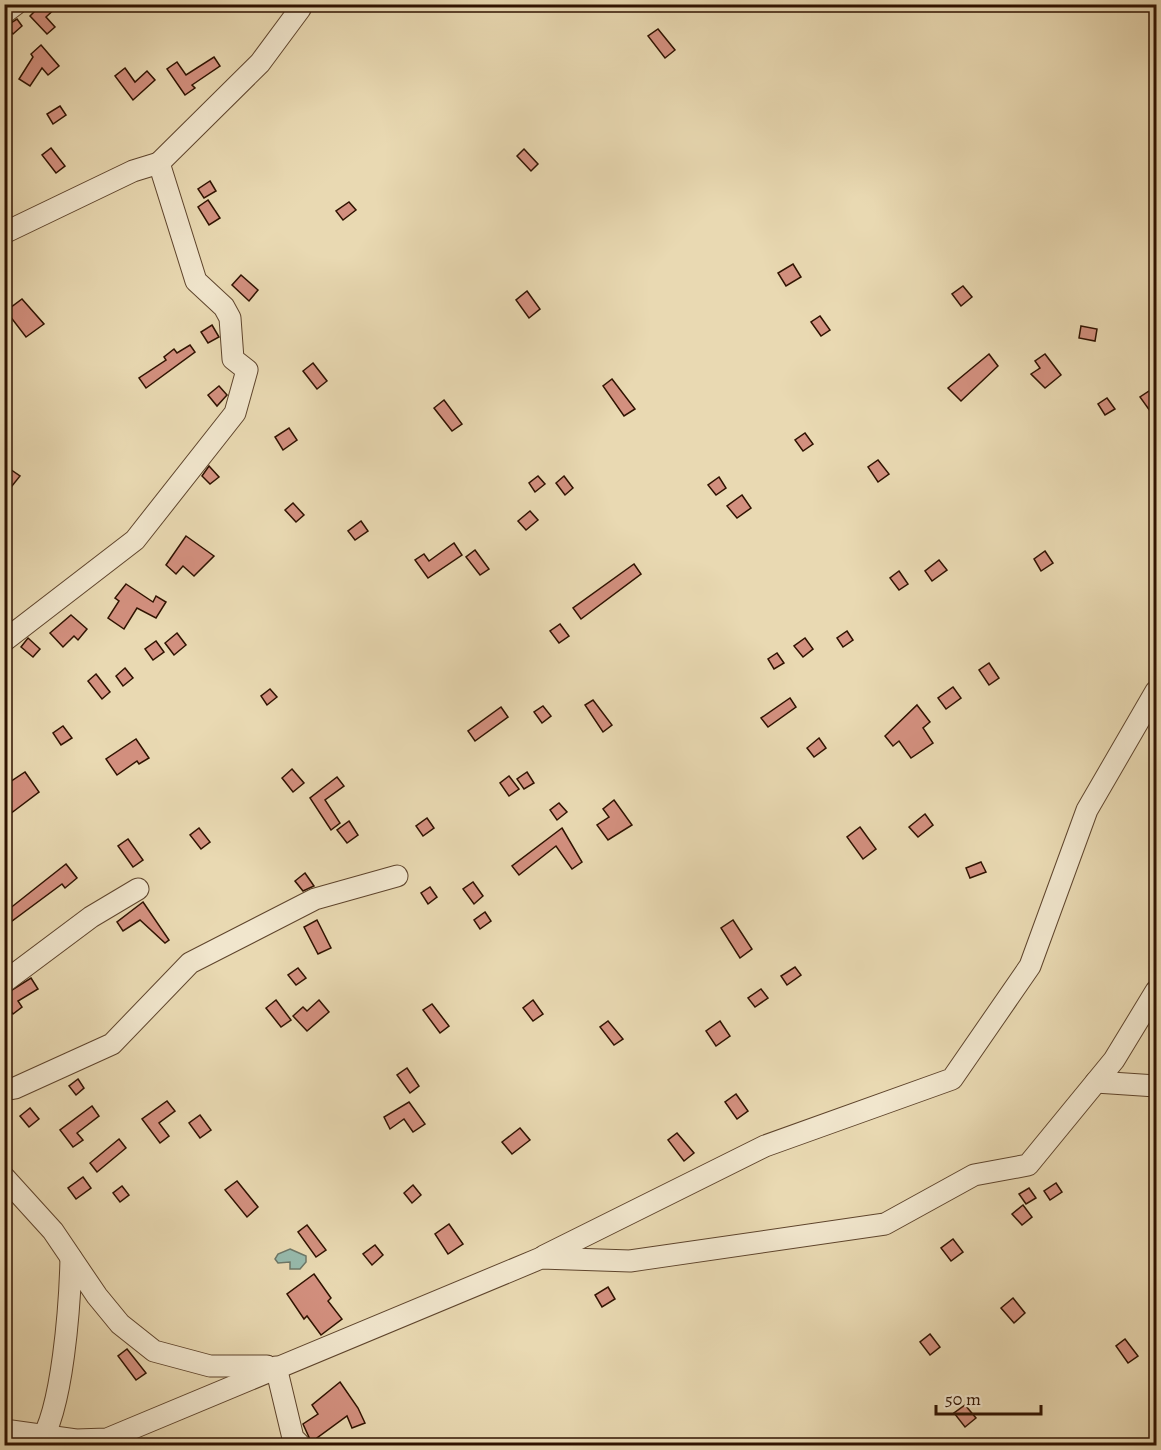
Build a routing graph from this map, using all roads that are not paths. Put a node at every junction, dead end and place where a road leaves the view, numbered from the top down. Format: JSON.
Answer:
{"nodes":[{"id":1,"x":16,"y":4,"type":"edge"},
{"id":2,"x":297,"y":4,"type":"edge"},
{"id":3,"x":4,"y":13,"type":"edge"},
{"id":4,"x":159,"y":163,"type":"junction"},
{"id":5,"x":4,"y":233,"type":"edge"},
{"id":6,"x":4,"y":641,"type":"edge"},
{"id":7,"x":1156,"y":691,"type":"edge"},
{"id":8,"x":397,"y":876,"type":"dead end"},
{"id":9,"x":138,"y":889,"type":"dead end"},
{"id":10,"x":4,"y":982,"type":"edge"},
{"id":11,"x":1156,"y":991,"type":"edge"},
{"id":12,"x":1096,"y":1082,"type":"junction"},
{"id":13,"x":1156,"y":1086,"type":"edge"},
{"id":14,"x":4,"y":1090,"type":"edge"},
{"id":15,"x":4,"y":1177,"type":"edge"},
{"id":16,"x":71,"y":1258,"type":"junction"},
{"id":17,"x":541,"y":1258,"type":"junction"},
{"id":18,"x":276,"y":1366,"type":"junction"},
{"id":19,"x":4,"y":1430,"type":"edge"},
{"id":20,"x":45,"y":1442,"type":"edge"},
{"id":21,"x":292,"y":1443,"type":"edge"}],
"edges":[{"from":1,"to":3,"type":"street"},
{"from":2,"to":4,"type":"street"},
{"from":4,"to":5,"type":"street"},
{"from":4,"to":6,"type":"street"},
{"from":7,"to":17,"type":"street"},
{"from":8,"to":14,"type":"street"},
{"from":9,"to":10,"type":"street"},
{"from":11,"to":12,"type":"street"},
{"from":12,"to":13,"type":"street"},
{"from":12,"to":17,"type":"street"},
{"from":15,"to":16,"type":"street"},
{"from":16,"to":18,"type":"street"},
{"from":16,"to":20,"type":"street"},
{"from":17,"to":18,"type":"street"},
{"from":18,"to":20,"type":"street"},
{"from":18,"to":21,"type":"street"},
{"from":19,"to":20,"type":"street"}]}
